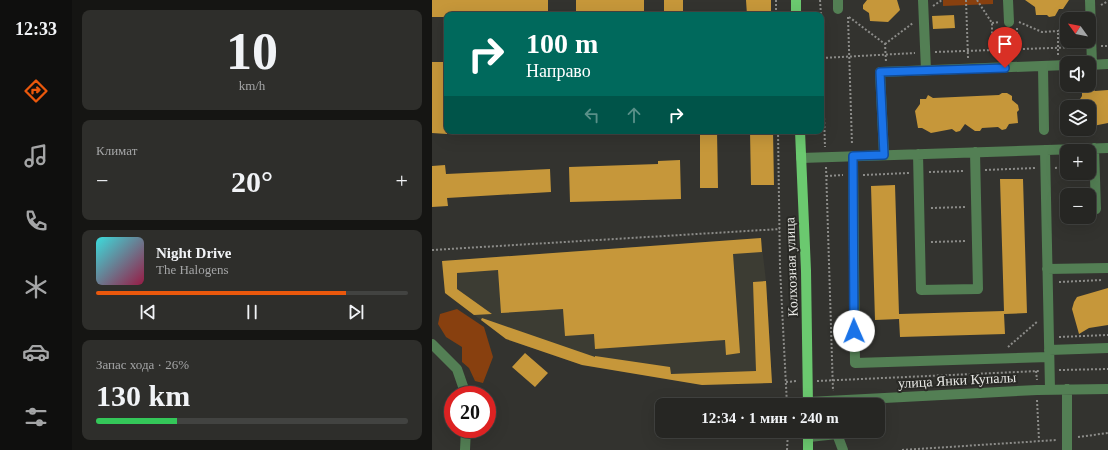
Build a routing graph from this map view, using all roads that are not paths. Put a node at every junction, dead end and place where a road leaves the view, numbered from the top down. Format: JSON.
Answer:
{"nodes":[{"id":1,"x":796,"y":0,"type":"edge"},
{"id":2,"x":923,"y":0,"type":"edge"},
{"id":3,"x":1008,"y":0,"type":"edge"},
{"id":4,"x":1090,"y":0,"type":"edge"},
{"id":5,"x":796,"y":12,"type":"edge"},
{"id":6,"x":1009,"y":22,"type":"dead end"},
{"id":7,"x":1091,"y":56,"type":"edge"},
{"id":8,"x":1108,"y":64,"type":"edge"},
{"id":9,"x":1096,"y":65,"type":"edge"},
{"id":10,"x":1043,"y":66,"type":"junction"},
{"id":11,"x":1060,"y":66,"type":"edge"},
{"id":12,"x":926,"y":70,"type":"junction"},
{"id":13,"x":1044,"y":130,"type":"dead end"},
{"id":14,"x":800,"y":134,"type":"edge"},
{"id":15,"x":1096,"y":148,"type":"edge"},
{"id":16,"x":1108,"y":148,"type":"edge"},
{"id":17,"x":1060,"y":149,"type":"edge"},
{"id":18,"x":1045,"y":150,"type":"junction"},
{"id":19,"x":975,"y":152,"type":"junction"},
{"id":20,"x":918,"y":154,"type":"junction"},
{"id":21,"x":884,"y":155,"type":"junction"},
{"id":22,"x":853,"y":156,"type":"junction"},
{"id":23,"x":801,"y":158,"type":"junction"},
{"id":24,"x":1108,"y":268,"type":"edge"},
{"id":25,"x":1047,"y":269,"type":"junction"},
{"id":26,"x":432,"y":344,"type":"edge"},
{"id":27,"x":1108,"y":348,"type":"edge"},
{"id":28,"x":1049,"y":353,"type":"junction"},
{"id":29,"x":463,"y":386,"type":"edge"},
{"id":30,"x":1050,"y":389,"type":"junction"},
{"id":31,"x":1067,"y":389,"type":"junction"},
{"id":32,"x":1108,"y":389,"type":"edge"},
{"id":33,"x":808,"y":398,"type":"edge"},
{"id":34,"x":885,"y":398,"type":"edge"},
{"id":35,"x":466,"y":438,"type":"edge"},
{"id":36,"x":808,"y":438,"type":"edge"},
{"id":37,"x":838,"y":438,"type":"edge"},
{"id":38,"x":465,"y":450,"type":"edge"},
{"id":39,"x":808,"y":450,"type":"edge"},
{"id":40,"x":843,"y":450,"type":"edge"},
{"id":41,"x":1067,"y":450,"type":"edge"}],
"edges":[{"from":1,"to":5,"type":"main road"},
{"from":2,"to":12,"type":"street"},
{"from":3,"to":6,"type":"street"},
{"from":4,"to":7,"type":"street"},
{"from":8,"to":9,"type":"street"},
{"from":10,"to":11,"type":"street"},
{"from":10,"to":12,"type":"street"},
{"from":10,"to":13,"type":"street"},
{"from":12,"to":21,"type":"street"},
{"from":14,"to":23,"type":"main road","name":"Колхозная улица"},
{"from":15,"to":16,"type":"street"},
{"from":17,"to":18,"type":"street"},
{"from":18,"to":19,"type":"street"},
{"from":18,"to":25,"type":"street"},
{"from":19,"to":20,"type":"street"},
{"from":19,"to":20,"type":"street"},
{"from":20,"to":21,"type":"street"},
{"from":21,"to":22,"type":"street"},
{"from":22,"to":23,"type":"street"},
{"from":22,"to":28,"type":"street"},
{"from":23,"to":33,"type":"main road","name":"Колхозная улица"},
{"from":24,"to":25,"type":"street"},
{"from":25,"to":28,"type":"street"},
{"from":26,"to":29,"type":"street"},
{"from":27,"to":28,"type":"street"},
{"from":28,"to":30,"type":"street"},
{"from":30,"to":31,"type":"street","name":"улица Янки Купалы"},
{"from":30,"to":34,"type":"street","name":"улица Янки Купалы"},
{"from":31,"to":32,"type":"street","name":"улица Янки Купалы"},
{"from":31,"to":41,"type":"street"},
{"from":35,"to":38,"type":"street"},
{"from":36,"to":39,"type":"main road"},
{"from":37,"to":40,"type":"street"}]}
